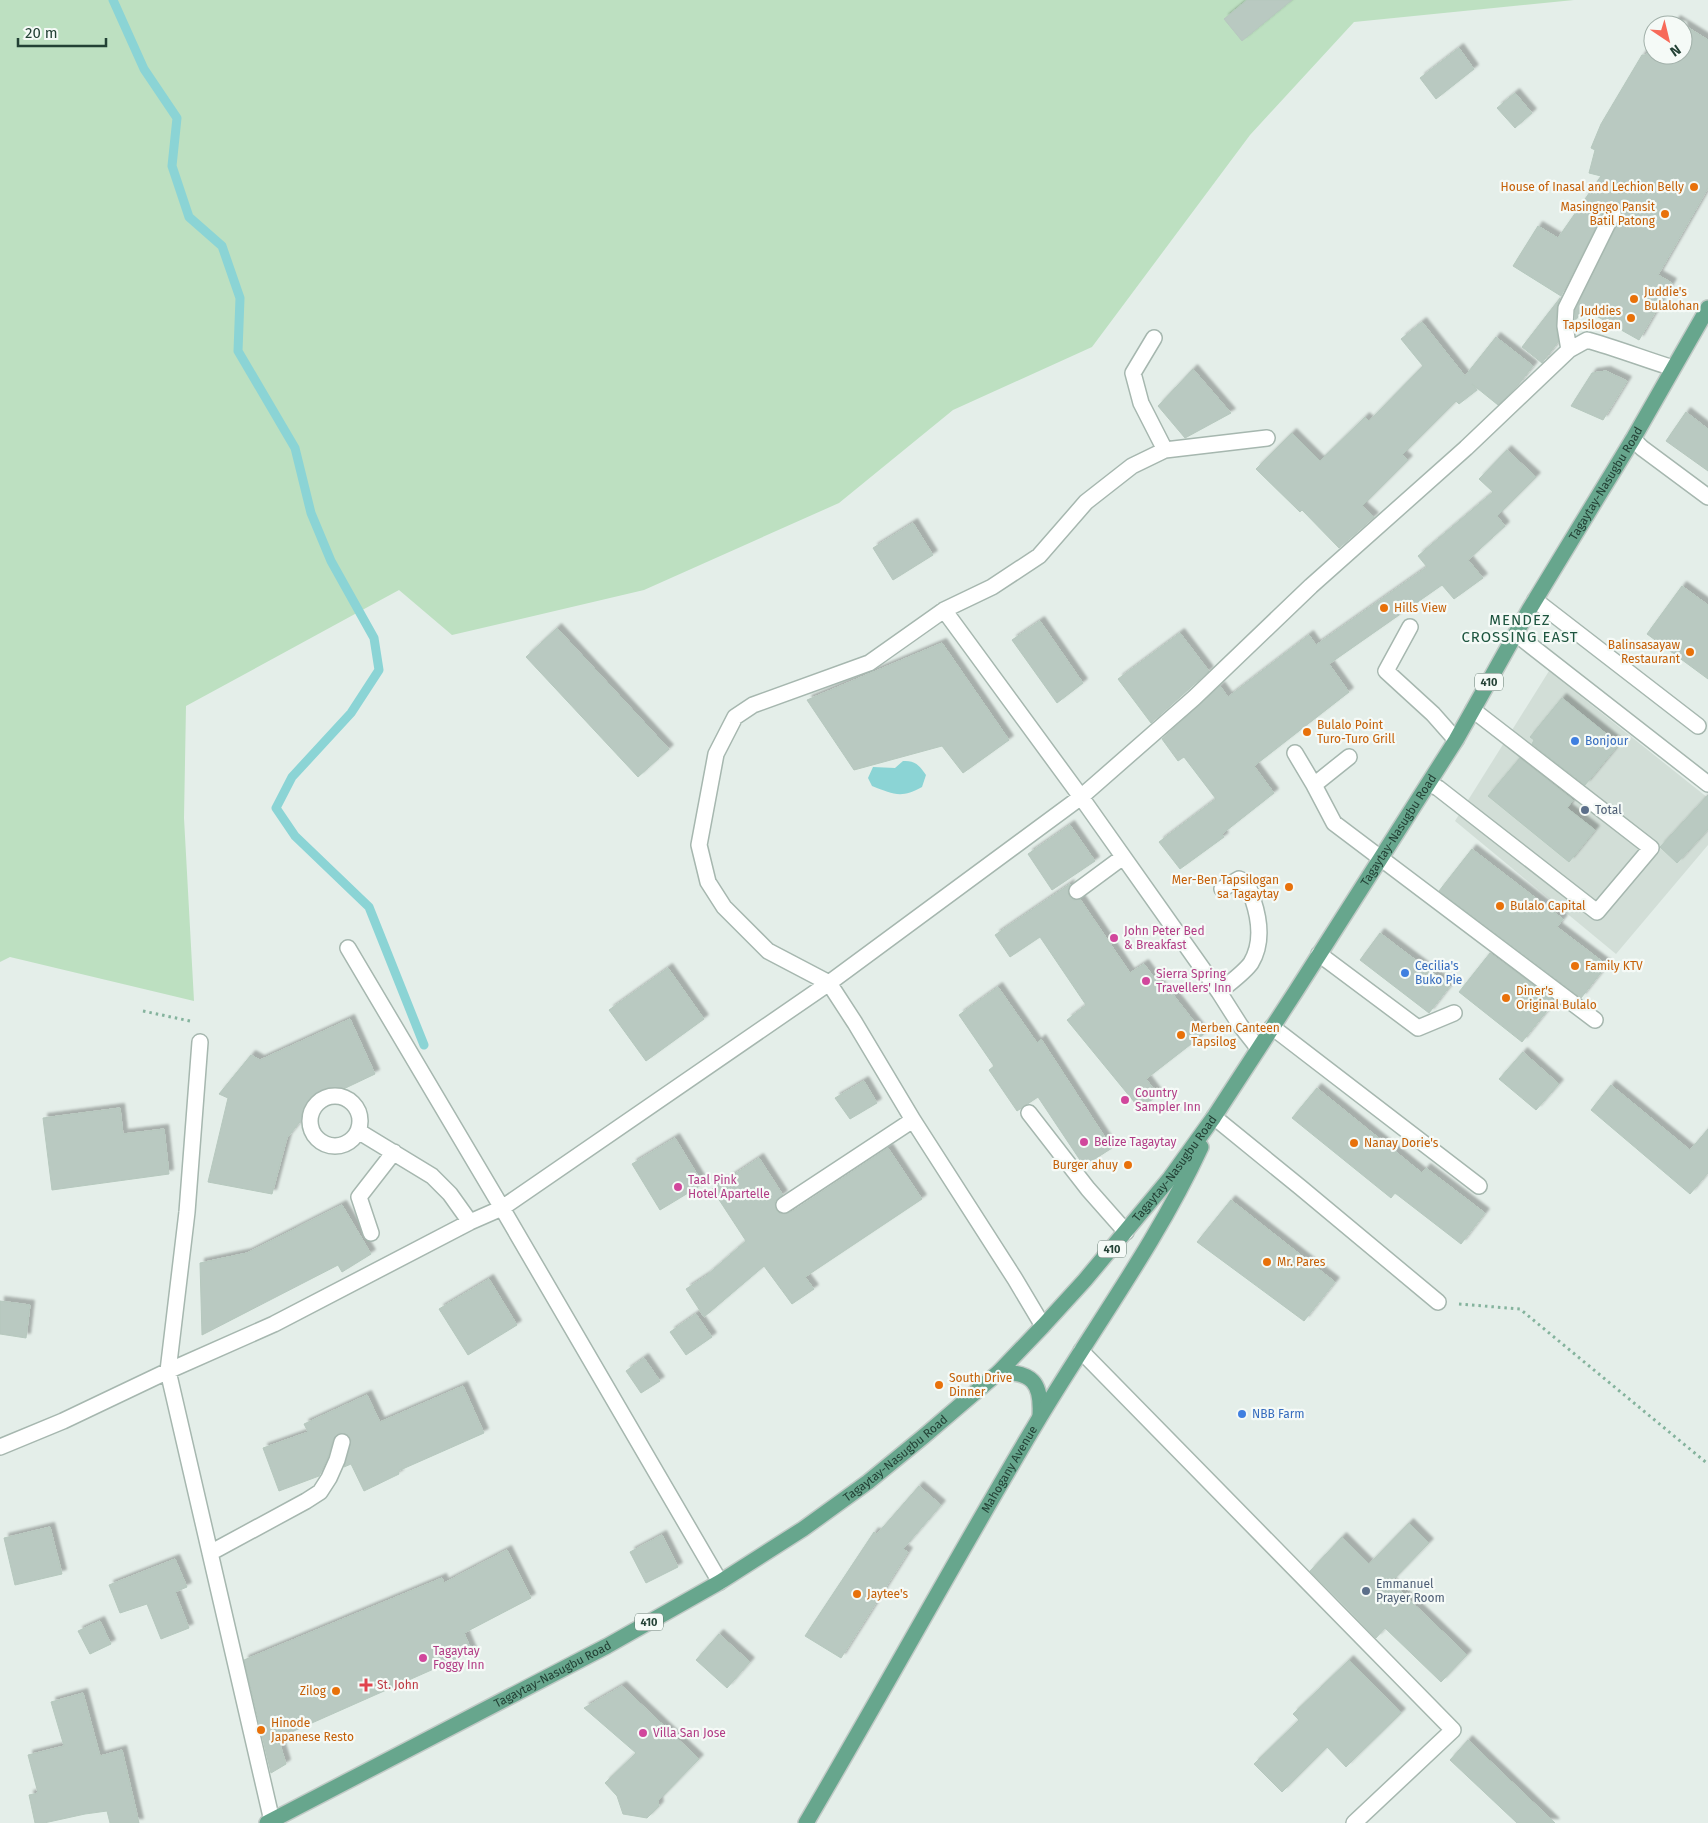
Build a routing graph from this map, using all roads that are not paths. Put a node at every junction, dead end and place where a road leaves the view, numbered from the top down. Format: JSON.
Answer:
{"nodes":[{"id":1,"x":1613,"y":214,"type":"dead end"},
{"id":2,"x":1708,"y":308,"type":"edge"},
{"id":3,"x":1154,"y":338,"type":"dead end"},
{"id":4,"x":1569,"y":350,"type":"junction"},
{"id":5,"x":1673,"y":368,"type":"junction"},
{"id":6,"x":1267,"y":438,"type":"dead end"},
{"id":7,"x":1633,"y":439,"type":"junction"},
{"id":8,"x":1165,"y":450,"type":"junction"},
{"id":9,"x":1708,"y":497,"type":"edge"},
{"id":10,"x":1536,"y":600,"type":"junction"},
{"id":11,"x":944,"y":610,"type":"junction"},
{"id":12,"x":1410,"y":627,"type":"dead end"},
{"id":13,"x":1516,"y":634,"type":"junction"},
{"id":14,"x":1473,"y":710,"type":"junction"},
{"id":15,"x":1698,"y":726,"type":"dead end"},
{"id":16,"x":1456,"y":740,"type":"junction"},
{"id":17,"x":1295,"y":753,"type":"dead end"},
{"id":18,"x":1349,"y":757,"type":"dead end"},
{"id":19,"x":1429,"y":784,"type":"junction"},
{"id":20,"x":1708,"y":784,"type":"edge"},
{"id":21,"x":1314,"y":785,"type":"junction"},
{"id":22,"x":1081,"y":797,"type":"junction"},
{"id":23,"x":1123,"y":857,"type":"junction"},
{"id":24,"x":1382,"y":858,"type":"junction"},
{"id":25,"x":1222,"y":889,"type":"dead end"},
{"id":26,"x":1077,"y":891,"type":"dead end"},
{"id":27,"x":348,"y":948,"type":"dead end"},
{"id":28,"x":1319,"y":954,"type":"junction"},
{"id":29,"x":829,"y":983,"type":"junction"},
{"id":30,"x":1219,"y":992,"type":"junction"},
{"id":31,"x":1454,"y":1013,"type":"dead end"},
{"id":32,"x":1595,"y":1020,"type":"dead end"},
{"id":33,"x":1272,"y":1027,"type":"junction"},
{"id":34,"x":200,"y":1042,"type":"road end"},
{"id":35,"x":1258,"y":1048,"type":"junction"},
{"id":36,"x":1029,"y":1113,"type":"dead end"},
{"id":37,"x":1214,"y":1117,"type":"junction"},
{"id":38,"x":913,"y":1120,"type":"junction"},
{"id":39,"x":358,"y":1131,"type":"dead end"},
{"id":40,"x":394,"y":1152,"type":"junction"},
{"id":41,"x":1479,"y":1186,"type":"dead end"},
{"id":42,"x":784,"y":1205,"type":"dead end"},
{"id":43,"x":502,"y":1208,"type":"junction"},
{"id":44,"x":470,"y":1222,"type":"junction"},
{"id":45,"x":1126,"y":1232,"type":"junction"},
{"id":46,"x":370,"y":1233,"type":"dead end"},
{"id":47,"x":1438,"y":1302,"type":"road end"},
{"id":48,"x":1043,"y":1326,"type":"junction"},
{"id":49,"x":1081,"y":1351,"type":"junction"},
{"id":50,"x":168,"y":1371,"type":"junction"},
{"id":51,"x":998,"y":1372,"type":"junction"},
{"id":52,"x":1040,"y":1417,"type":"junction"},
{"id":53,"x":342,"y":1442,"type":"dead end"},
{"id":54,"x":0,"y":1446,"type":"edge"},
{"id":55,"x":210,"y":1553,"type":"junction"},
{"id":56,"x":720,"y":1582,"type":"junction"},
{"id":57,"x":270,"y":1822,"type":"edge"},
{"id":58,"x":806,"y":1823,"type":"edge"},
{"id":59,"x":1354,"y":1823,"type":"edge"}],
"edges":[{"from":1,"to":4,"type":"street"},
{"from":2,"to":5,"type":"main road","name":"Tagaytay-Nasugbu Road","number":"410"},
{"from":3,"to":8,"type":"street"},
{"from":4,"to":5,"type":"street"},
{"from":4,"to":22,"type":"street"},
{"from":5,"to":7,"type":"main road","name":"Tagaytay-Nasugbu Road","number":"410"},
{"from":6,"to":8,"type":"street"},
{"from":7,"to":9,"type":"street"},
{"from":7,"to":10,"type":"main road","name":"Tagaytay-Nasugbu Road","number":"410"},
{"from":8,"to":11,"type":"street"},
{"from":10,"to":13,"type":"main road","name":"Tagaytay-Nasugbu Road","number":"410"},
{"from":10,"to":15,"type":"street"},
{"from":11,"to":22,"type":"street"},
{"from":11,"to":29,"type":"street"},
{"from":12,"to":16,"type":"street"},
{"from":13,"to":14,"type":"main road","name":"Tagaytay-Nasugbu Road","number":"410"},
{"from":13,"to":20,"type":"street"},
{"from":14,"to":16,"type":"main road","name":"Tagaytay-Nasugbu Road","number":"410"},
{"from":14,"to":19,"type":"street"},
{"from":16,"to":19,"type":"main road","name":"Tagaytay-Nasugbu Road","number":"410"},
{"from":17,"to":21,"type":"street"},
{"from":18,"to":21,"type":"street"},
{"from":19,"to":24,"type":"main road","name":"Tagaytay-Nasugbu Road","number":"410"},
{"from":21,"to":24,"type":"street"},
{"from":22,"to":23,"type":"street"},
{"from":22,"to":29,"type":"street"},
{"from":23,"to":26,"type":"street"},
{"from":23,"to":30,"type":"street"},
{"from":24,"to":28,"type":"main road","name":"Tagaytay-Nasugbu Road","number":"410"},
{"from":24,"to":32,"type":"street"},
{"from":25,"to":30,"type":"street"},
{"from":27,"to":43,"type":"street"},
{"from":28,"to":31,"type":"street"},
{"from":28,"to":33,"type":"main road","name":"Tagaytay-Nasugbu Road","number":"410"},
{"from":29,"to":38,"type":"street"},
{"from":29,"to":43,"type":"street"},
{"from":30,"to":35,"type":"street"},
{"from":33,"to":35,"type":"main road","name":"Tagaytay-Nasugbu Road","number":"410"},
{"from":33,"to":41,"type":"street"},
{"from":34,"to":50,"type":"street"},
{"from":35,"to":37,"type":"main road","name":"Tagaytay-Nasugbu Road","number":"410"},
{"from":36,"to":45,"type":"street"},
{"from":37,"to":45,"type":"main road","name":"Tagaytay-Nasugbu Road","number":"410"},
{"from":37,"to":47,"type":"street"},
{"from":37,"to":49,"type":"main road","name":"Mahogany Avenue"},
{"from":38,"to":42,"type":"street"},
{"from":38,"to":48,"type":"street"},
{"from":39,"to":40,"type":"street"},
{"from":40,"to":44,"type":"street"},
{"from":40,"to":46,"type":"street"},
{"from":43,"to":44,"type":"street"},
{"from":43,"to":56,"type":"street"},
{"from":44,"to":50,"type":"street"},
{"from":45,"to":48,"type":"main road","name":"Tagaytay-Nasugbu Road","number":"410"},
{"from":48,"to":51,"type":"main road","name":"Tagaytay-Nasugbu Road","number":"410"},
{"from":49,"to":52,"type":"main road","name":"Mahogany Avenue"},
{"from":49,"to":59,"type":"street"},
{"from":50,"to":54,"type":"street"},
{"from":50,"to":55,"type":"street"},
{"from":51,"to":52,"type":"main road"},
{"from":51,"to":56,"type":"main road","name":"Tagaytay-Nasugbu Road","number":"410"},
{"from":52,"to":58,"type":"main road","name":"Mahogany Avenue"},
{"from":53,"to":55,"type":"street"},
{"from":55,"to":57,"type":"street"},
{"from":56,"to":57,"type":"main road","name":"Tagaytay-Nasugbu Road","number":"410"}]}
